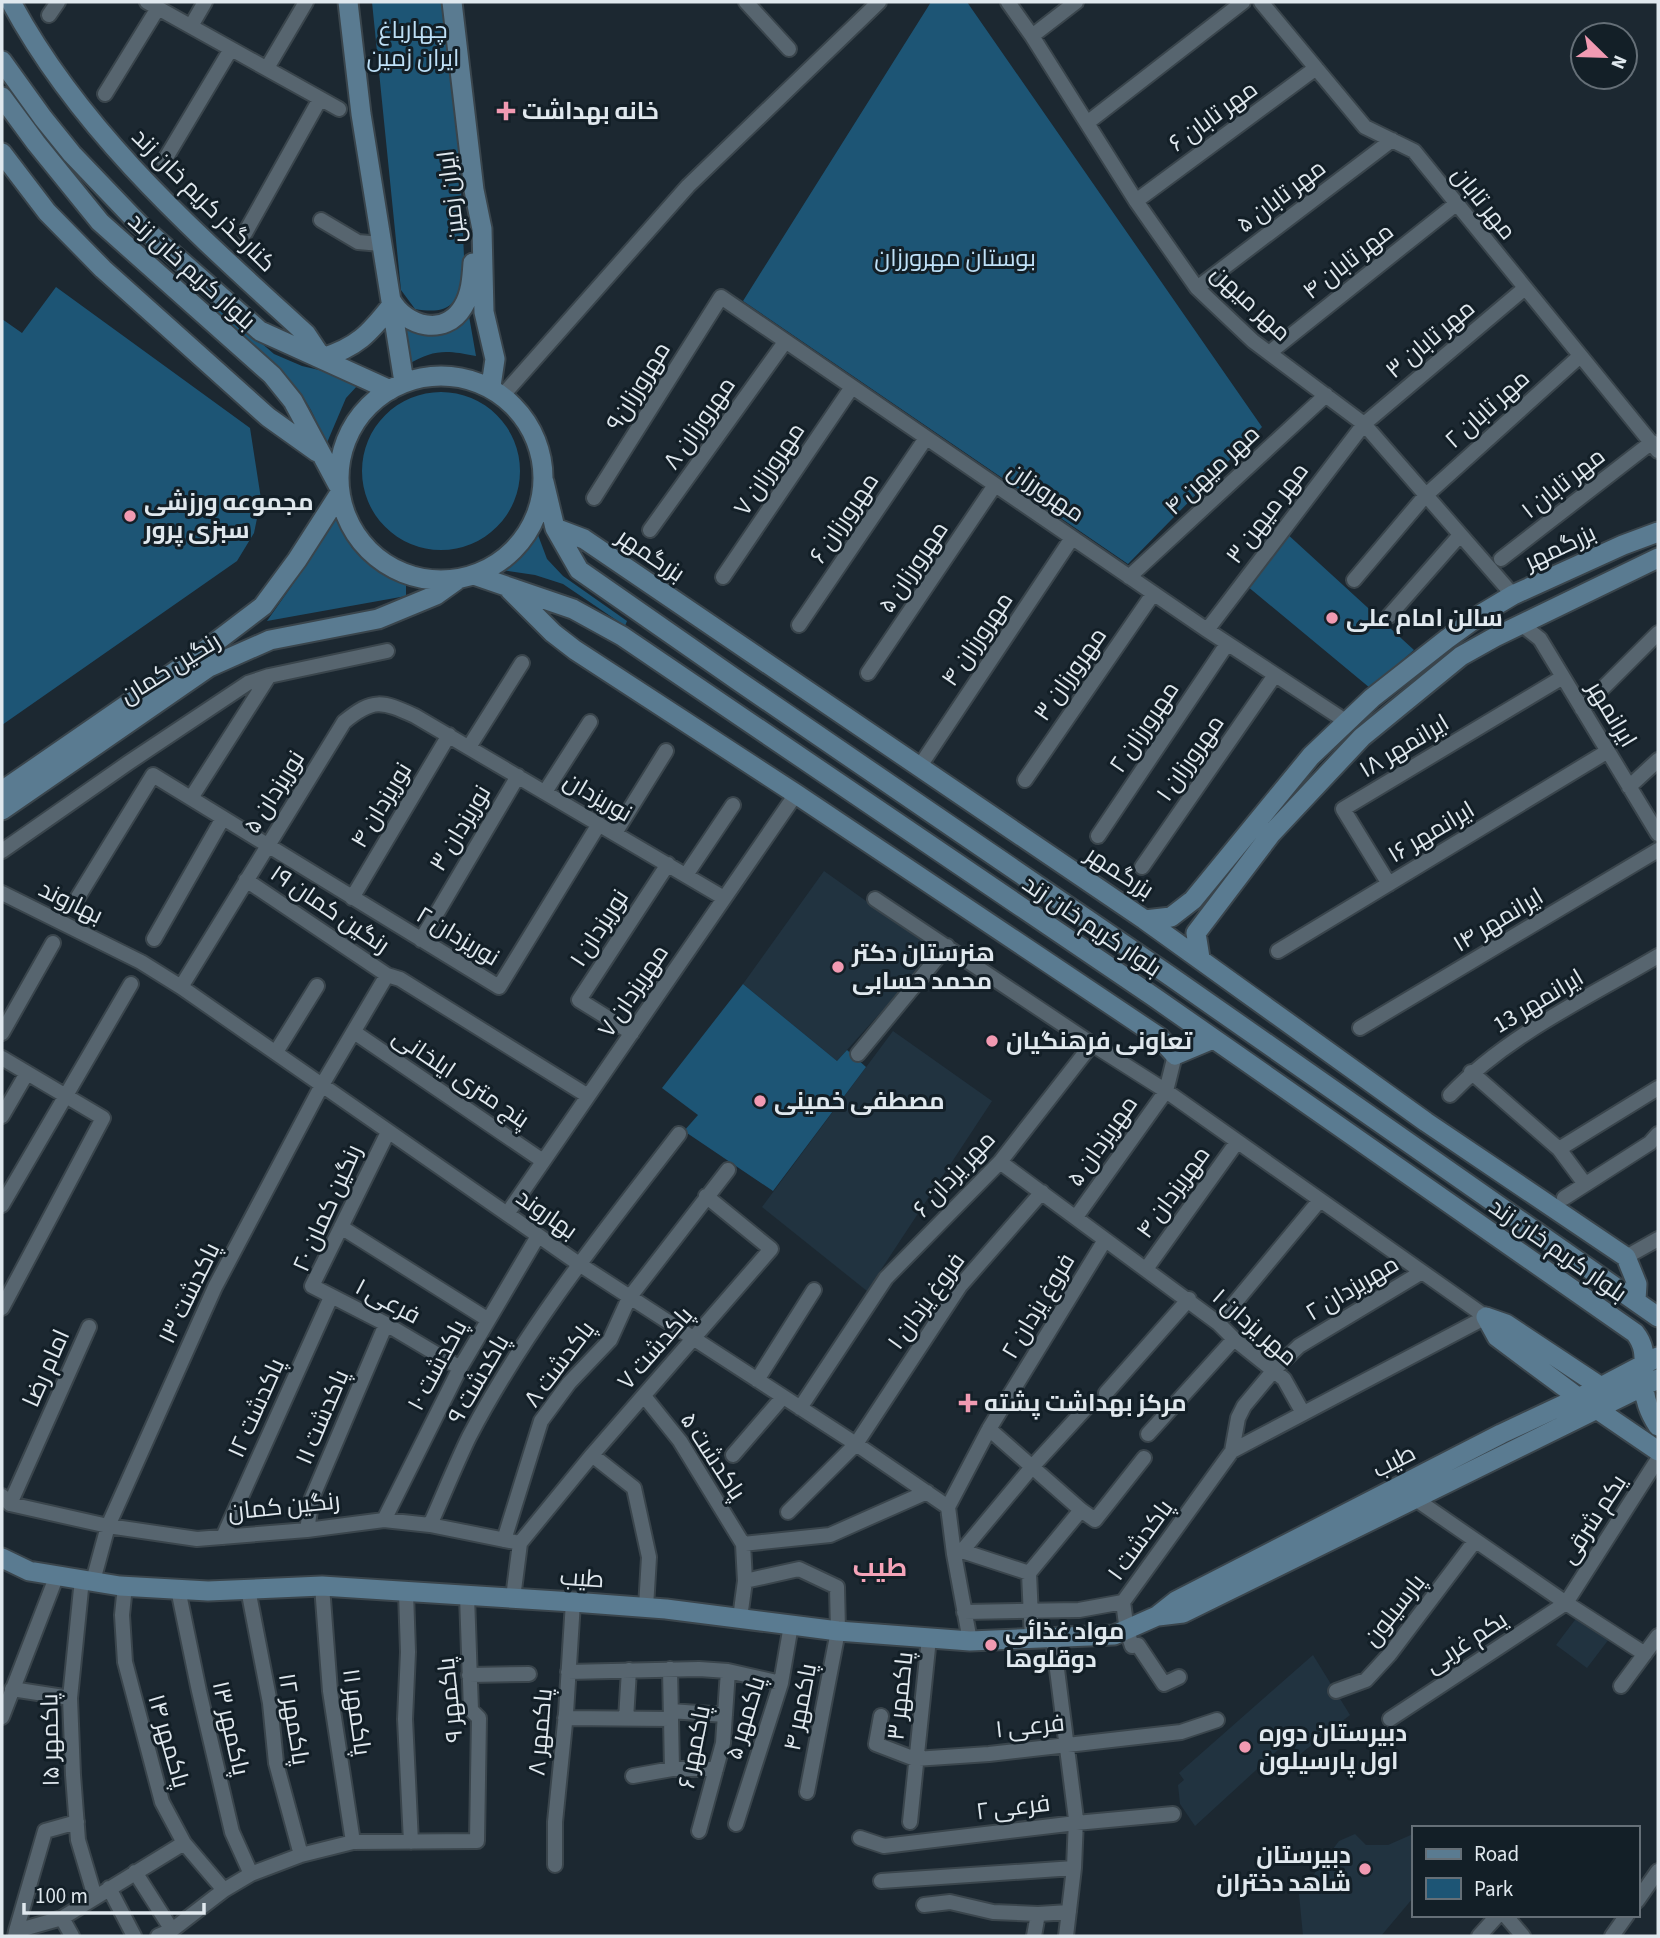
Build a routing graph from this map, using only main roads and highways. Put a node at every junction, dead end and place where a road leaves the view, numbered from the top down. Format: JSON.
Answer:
{"nodes":[{"id":1,"x":11,"y":2,"type":"edge"},
{"id":2,"x":348,"y":2,"type":"edge"},
{"id":3,"x":453,"y":2,"type":"edge"},
{"id":4,"x":2,"y":61,"type":"edge"},
{"id":5,"x":2,"y":97,"type":"edge"},
{"id":6,"x":2,"y":153,"type":"edge"},
{"id":7,"x":474,"y":190,"type":"junction"},
{"id":8,"x":391,"y":303,"type":"junction"},
{"id":9,"x":323,"y":358,"type":"junction"},
{"id":10,"x":397,"y":386,"type":"junction"},
{"id":11,"x":497,"y":391,"type":"junction"},
{"id":12,"x":322,"y":455,"type":"junction"},
{"id":13,"x":544,"y":482,"type":"junction"},
{"id":14,"x":340,"y":490,"type":"junction"},
{"id":15,"x":555,"y":528,"type":"junction"},
{"id":16,"x":1650,"y":535,"type":"edge"},
{"id":17,"x":1656,"y":559,"type":"edge"},
{"id":18,"x":467,"y":577,"type":"junction"},
{"id":19,"x":506,"y":587,"type":"junction"},
{"id":20,"x":2,"y":791,"type":"edge"},
{"id":21,"x":2,"y":810,"type":"edge"},
{"id":22,"x":1269,"y":822,"type":"junction"},
{"id":23,"x":1145,"y":920,"type":"junction"},
{"id":24,"x":1200,"y":958,"type":"junction"},
{"id":25,"x":1213,"y":1039,"type":"junction"},
{"id":26,"x":1363,"y":1077,"type":"junction"},
{"id":27,"x":1402,"y":1139,"type":"junction"},
{"id":28,"x":1647,"y":1309,"type":"edge"},
{"id":29,"x":1486,"y":1317,"type":"road end"},
{"id":30,"x":1632,"y":1331,"type":"junction"},
{"id":31,"x":1651,"y":1360,"type":"edge"},
{"id":32,"x":1651,"y":1382,"type":"edge"},
{"id":33,"x":1574,"y":1386,"type":"junction"},
{"id":34,"x":1598,"y":1410,"type":"junction"},
{"id":35,"x":1658,"y":1426,"type":"edge"},
{"id":36,"x":1658,"y":1451,"type":"edge"},
{"id":37,"x":1410,"y":1490,"type":"junction"},
{"id":38,"x":2,"y":1558,"type":"edge"}],
"edges":[{"from":1,"to":9,"type":"main road","name":"کنارگذر کریم خان زند"},
{"from":2,"to":8,"type":"main road"},
{"from":3,"to":7,"type":"main road","name":"ایران زمین"},
{"from":4,"to":9,"type":"main road","name":"بلوار کریم خان زند"},
{"from":5,"to":12,"type":"main road","name":"بلوار کریم خان زند"},
{"from":6,"to":12,"type":"main road"},
{"from":7,"to":8,"type":"main road"},
{"from":7,"to":11,"type":"main road","name":"ایران زمین"},
{"from":8,"to":9,"type":"main road"},
{"from":8,"to":10,"type":"main road"},
{"from":9,"to":10,"type":"main road","name":"بلوار کریم خان زند"},
{"from":10,"to":11,"type":"main road"},
{"from":10,"to":14,"type":"main road"},
{"from":11,"to":13,"type":"main road"},
{"from":12,"to":14,"type":"main road","name":"بلوار کریم خان زند"},
{"from":13,"to":15,"type":"main road","name":"بلوار کریم خان زند"},
{"from":13,"to":18,"type":"main road"},
{"from":14,"to":18,"type":"main road"},
{"from":14,"to":20,"type":"main road","name":"رنگین کمان"},
{"from":15,"to":23,"type":"main road","name":"بزرگمهر"},
{"from":15,"to":27,"type":"main road","name":"بلوار کریم خان زند"},
{"from":16,"to":17,"type":"main road"},
{"from":16,"to":22,"type":"main road","name":"بزرگمهر"},
{"from":17,"to":22,"type":"main road","name":"بزرگمهر"},
{"from":18,"to":19,"type":"main road","name":"بلوار کریم خان زند"},
{"from":18,"to":21,"type":"main road","name":"رنگین کمان"},
{"from":19,"to":25,"type":"main road","name":"بلوار کریم خان زند"},
{"from":19,"to":25,"type":"main road"},
{"from":22,"to":23,"type":"main road","name":"بزرگمهر"},
{"from":22,"to":24,"type":"main road","name":"بزرگمهر"},
{"from":23,"to":24,"type":"main road"},
{"from":24,"to":26,"type":"main road"},
{"from":25,"to":30,"type":"main road","name":"بلوار کریم خان زند"},
{"from":26,"to":27,"type":"main road"},
{"from":26,"to":28,"type":"main road"},
{"from":27,"to":28,"type":"main road","name":"بلوار کریم خان زند"},
{"from":28,"to":30,"type":"main road"},
{"from":29,"to":33,"type":"main road"},
{"from":30,"to":31,"type":"main road","name":"بلوار کریم خان زند"},
{"from":31,"to":32,"type":"main road","name":"بلوار کریم خان زند"},
{"from":31,"to":33,"type":"main road"},
{"from":32,"to":34,"type":"main road","name":"طیب"},
{"from":32,"to":35,"type":"main road","name":"بلوار کریم خان زند"},
{"from":33,"to":37,"type":"main road","name":"طیب"},
{"from":34,"to":36,"type":"main road"},
{"from":34,"to":37,"type":"main road","name":"طیب"},
{"from":37,"to":38,"type":"main road","name":"طیب"}]}
